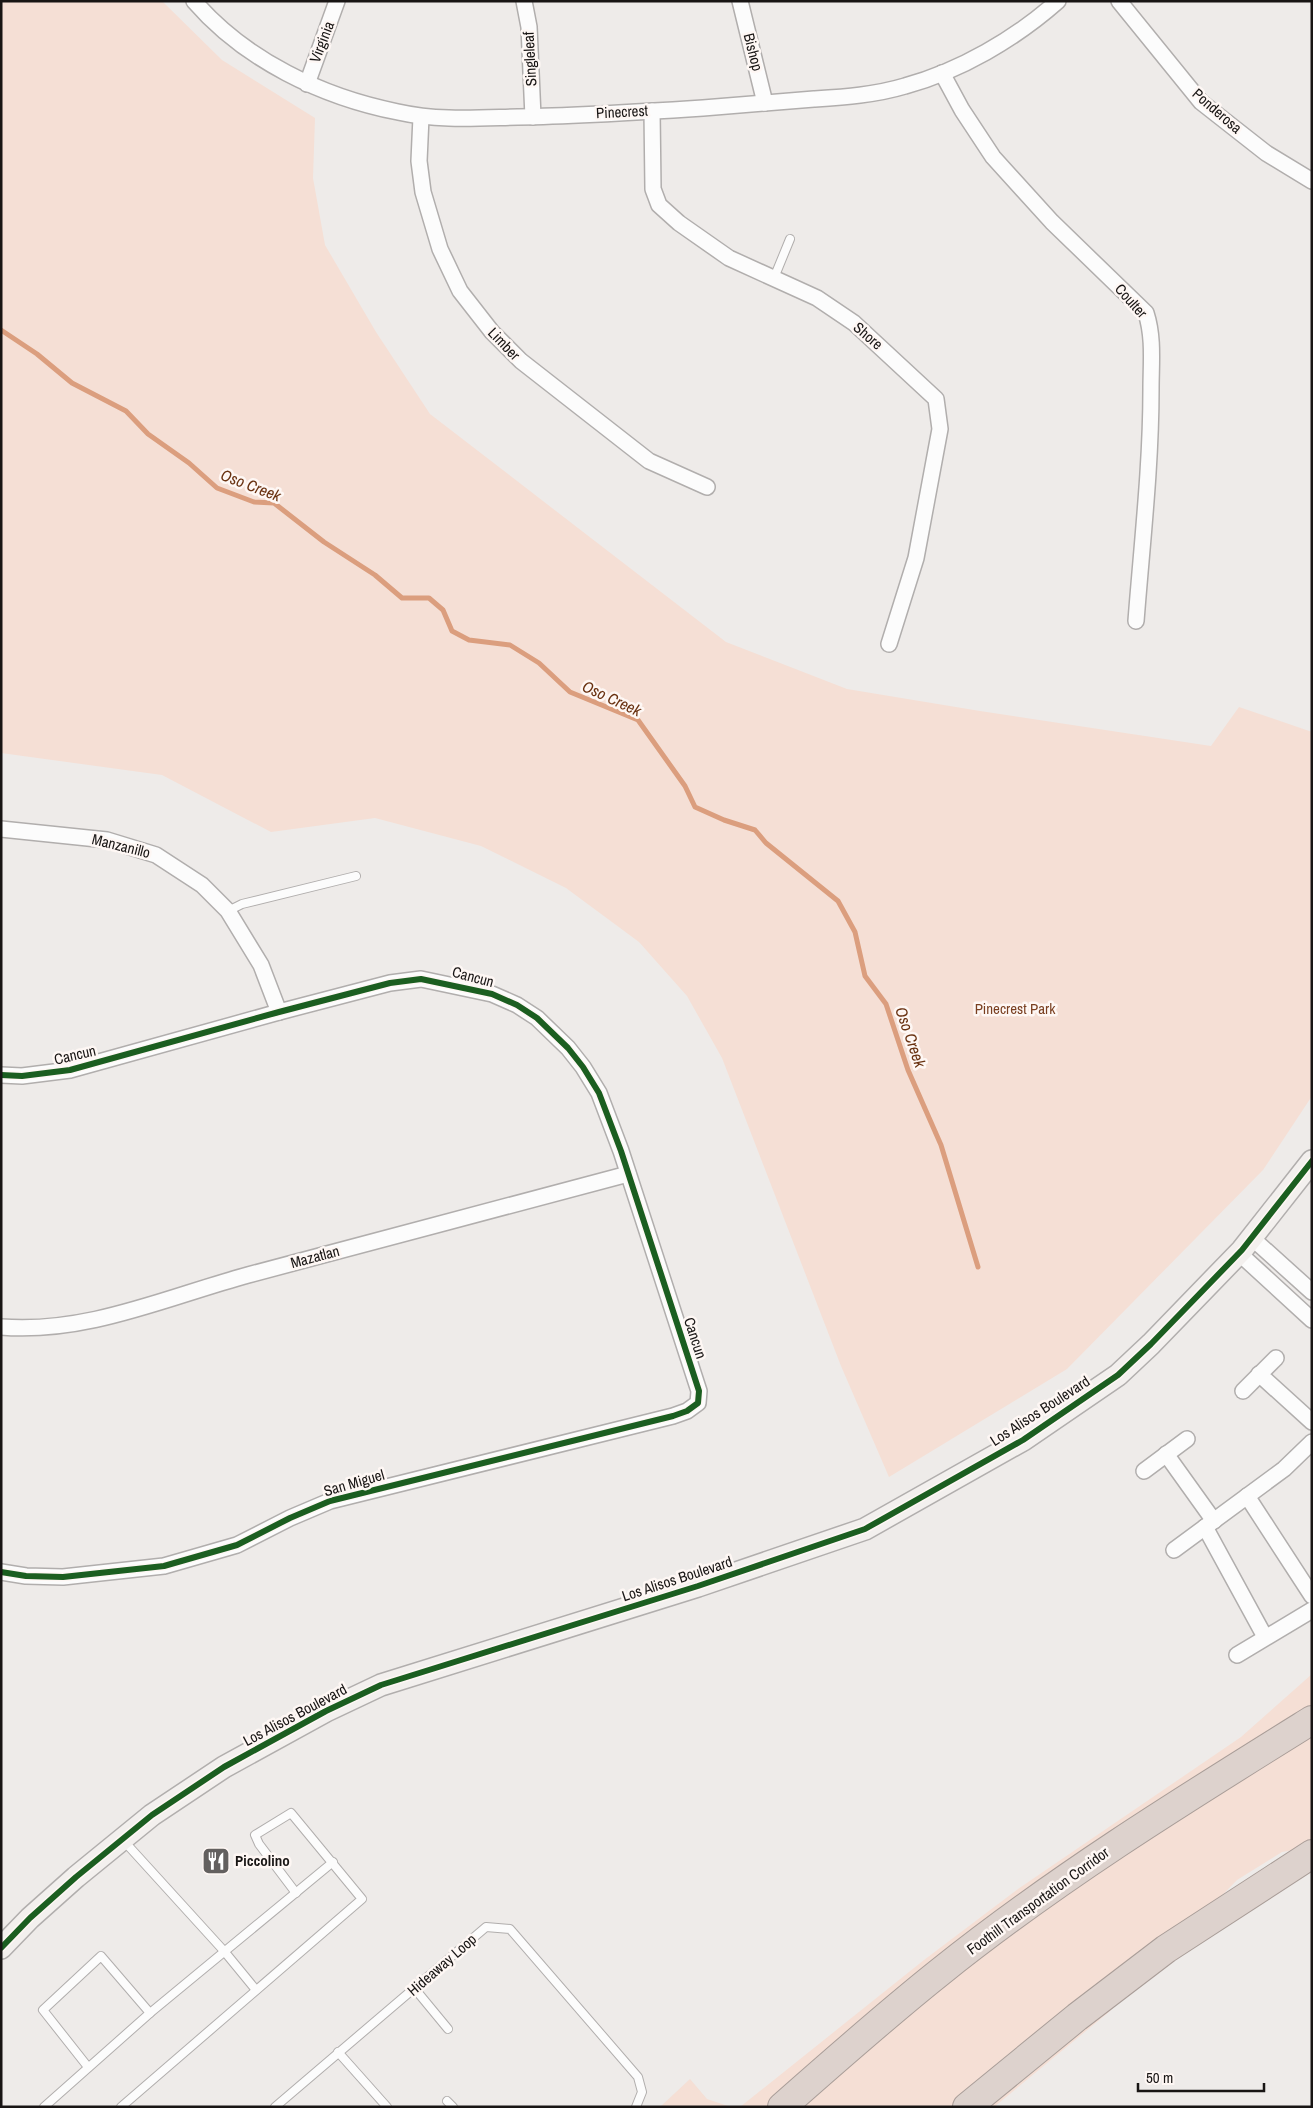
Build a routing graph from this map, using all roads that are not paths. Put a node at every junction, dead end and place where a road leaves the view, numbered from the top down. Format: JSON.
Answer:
{"nodes":[{"id":1,"x":194,"y":1,"type":"edge"},
{"id":2,"x":337,"y":1,"type":"edge"},
{"id":3,"x":524,"y":1,"type":"edge"},
{"id":4,"x":740,"y":1,"type":"edge"},
{"id":5,"x":1058,"y":1,"type":"edge"},
{"id":6,"x":1119,"y":1,"type":"edge"},
{"id":7,"x":942,"y":73,"type":"junction"},
{"id":8,"x":307,"y":84,"type":"junction"},
{"id":9,"x":765,"y":103,"type":"junction"},
{"id":10,"x":652,"y":111,"type":"junction"},
{"id":11,"x":422,"y":117,"type":"junction"},
{"id":12,"x":533,"y":117,"type":"junction"},
{"id":13,"x":1312,"y":181,"type":"edge"},
{"id":14,"x":790,"y":239,"type":"dead end"},
{"id":15,"x":774,"y":278,"type":"junction"},
{"id":16,"x":708,"y":487,"type":"dead end"},
{"id":17,"x":1136,"y":620,"type":"dead end"},
{"id":18,"x":889,"y":644,"type":"dead end"},
{"id":19,"x":1,"y":829,"type":"edge"},
{"id":20,"x":356,"y":876,"type":"dead end"},
{"id":21,"x":228,"y":911,"type":"junction"},
{"id":22,"x":279,"y":1012,"type":"junction"},
{"id":23,"x":1,"y":1075,"type":"edge"},
{"id":24,"x":1312,"y":1161,"type":"edge"},
{"id":25,"x":628,"y":1174,"type":"junction"},
{"id":26,"x":1246,"y":1246,"type":"junction"},
{"id":27,"x":1312,"y":1292,"type":"edge"},
{"id":28,"x":1312,"y":1320,"type":"edge"},
{"id":29,"x":1,"y":1327,"type":"edge"},
{"id":30,"x":1276,"y":1358,"type":"dead end"},
{"id":31,"x":1259,"y":1374,"type":"junction"},
{"id":32,"x":1243,"y":1391,"type":"dead end"},
{"id":33,"x":687,"y":1411,"type":"joint"},
{"id":34,"x":1312,"y":1422,"type":"edge"},
{"id":35,"x":1187,"y":1439,"type":"dead end"},
{"id":36,"x":1312,"y":1442,"type":"edge"},
{"id":37,"x":1166,"y":1454,"type":"junction"},
{"id":38,"x":1144,"y":1471,"type":"dead end"},
{"id":39,"x":1247,"y":1496,"type":"junction"},
{"id":40,"x":1209,"y":1524,"type":"junction"},
{"id":41,"x":1174,"y":1550,"type":"dead end"},
{"id":42,"x":1,"y":1572,"type":"edge"},
{"id":43,"x":1312,"y":1596,"type":"edge"},
{"id":44,"x":1312,"y":1610,"type":"edge"},
{"id":45,"x":1265,"y":1638,"type":"junction"},
{"id":46,"x":1237,"y":1654,"type":"dead end"},
{"id":47,"x":1312,"y":1720,"type":"edge"},
{"id":48,"x":122,"y":1838,"type":"junction"},
{"id":49,"x":1312,"y":1854,"type":"edge"},
{"id":50,"x":333,"y":1862,"type":"junction"},
{"id":51,"x":296,"y":1893,"type":"junction"},
{"id":52,"x":1,"y":1948,"type":"edge"},
{"id":53,"x":224,"y":1951,"type":"junction"},
{"id":54,"x":415,"y":1989,"type":"junction"},
{"id":55,"x":256,"y":1990,"type":"junction"},
{"id":56,"x":150,"y":2013,"type":"junction"},
{"id":57,"x":448,"y":2029,"type":"dead end"},
{"id":58,"x":338,"y":2052,"type":"junction"},
{"id":59,"x":88,"y":2067,"type":"junction"},
{"id":60,"x":44,"y":2107,"type":"edge"},
{"id":61,"x":122,"y":2107,"type":"edge"},
{"id":62,"x":275,"y":2107,"type":"edge"},
{"id":63,"x":387,"y":2107,"type":"edge"},
{"id":64,"x":636,"y":2107,"type":"edge"},
{"id":65,"x":782,"y":2107,"type":"edge"},
{"id":66,"x":967,"y":2107,"type":"edge"}],
"edges":[{"from":1,"to":8,"type":"street","name":"Pinecrest"},
{"from":2,"to":8,"type":"street","name":"Virginia"},
{"from":3,"to":12,"type":"street","name":"Singleleaf"},
{"from":4,"to":9,"type":"street","name":"Bishop"},
{"from":5,"to":7,"type":"street","name":"Pinecrest"},
{"from":6,"to":13,"type":"street","name":"Ponderosa"},
{"from":7,"to":9,"type":"street","name":"Pinecrest"},
{"from":7,"to":17,"type":"street","name":"Coulter"},
{"from":8,"to":11,"type":"street","name":"Pinecrest"},
{"from":9,"to":10,"type":"street","name":"Pinecrest"},
{"from":10,"to":12,"type":"street","name":"Pinecrest"},
{"from":10,"to":15,"type":"street","name":"Shore"},
{"from":11,"to":12,"type":"street","name":"Pinecrest"},
{"from":11,"to":16,"type":"street","name":"Limber"},
{"from":14,"to":15,"type":"lane"},
{"from":15,"to":18,"type":"street","name":"Shore"},
{"from":19,"to":21,"type":"street","name":"Manzanillo"},
{"from":20,"to":21,"type":"lane"},
{"from":21,"to":22,"type":"street","name":"Manzanillo"},
{"from":22,"to":23,"type":"street","name":"Cancun"},
{"from":22,"to":25,"type":"street","name":"Cancun"},
{"from":24,"to":26,"type":"main road","name":"Los Alisos Boulevard"},
{"from":25,"to":29,"type":"street","name":"Mazatlan"},
{"from":25,"to":33,"type":"street","name":"Cancun"},
{"from":26,"to":27,"type":"street"},
{"from":26,"to":28,"type":"street"},
{"from":26,"to":48,"type":"main road","name":"Los Alisos Boulevard"},
{"from":30,"to":31,"type":"street"},
{"from":31,"to":32,"type":"street"},
{"from":31,"to":34,"type":"street"},
{"from":33,"to":42,"type":"street","name":"San Miguel"},
{"from":35,"to":37,"type":"street"},
{"from":36,"to":39,"type":"street"},
{"from":37,"to":38,"type":"street"},
{"from":37,"to":40,"type":"street"},
{"from":39,"to":40,"type":"street"},
{"from":39,"to":43,"type":"street"},
{"from":40,"to":41,"type":"street"},
{"from":40,"to":45,"type":"street"},
{"from":44,"to":45,"type":"street"},
{"from":45,"to":46,"type":"street"},
{"from":47,"to":65,"type":"highway","name":"Foothill Transportation Corridor"},
{"from":48,"to":52,"type":"main road","name":"Los Alisos Boulevard"},
{"from":48,"to":53,"type":"lane"},
{"from":49,"to":66,"type":"highway"},
{"from":50,"to":51,"type":"lane"},
{"from":50,"to":51,"type":"lane"},
{"from":50,"to":55,"type":"lane"},
{"from":51,"to":53,"type":"lane"},
{"from":53,"to":55,"type":"lane"},
{"from":53,"to":56,"type":"lane"},
{"from":54,"to":57,"type":"lane"},
{"from":54,"to":58,"type":"lane","name":"Hideaway Loop"},
{"from":54,"to":64,"type":"lane","name":"Hideaway Loop"},
{"from":55,"to":61,"type":"lane"},
{"from":56,"to":59,"type":"lane"},
{"from":56,"to":59,"type":"lane"},
{"from":58,"to":62,"type":"lane","name":"Hideaway Loop"},
{"from":58,"to":63,"type":"lane"},
{"from":59,"to":60,"type":"lane"}]}
